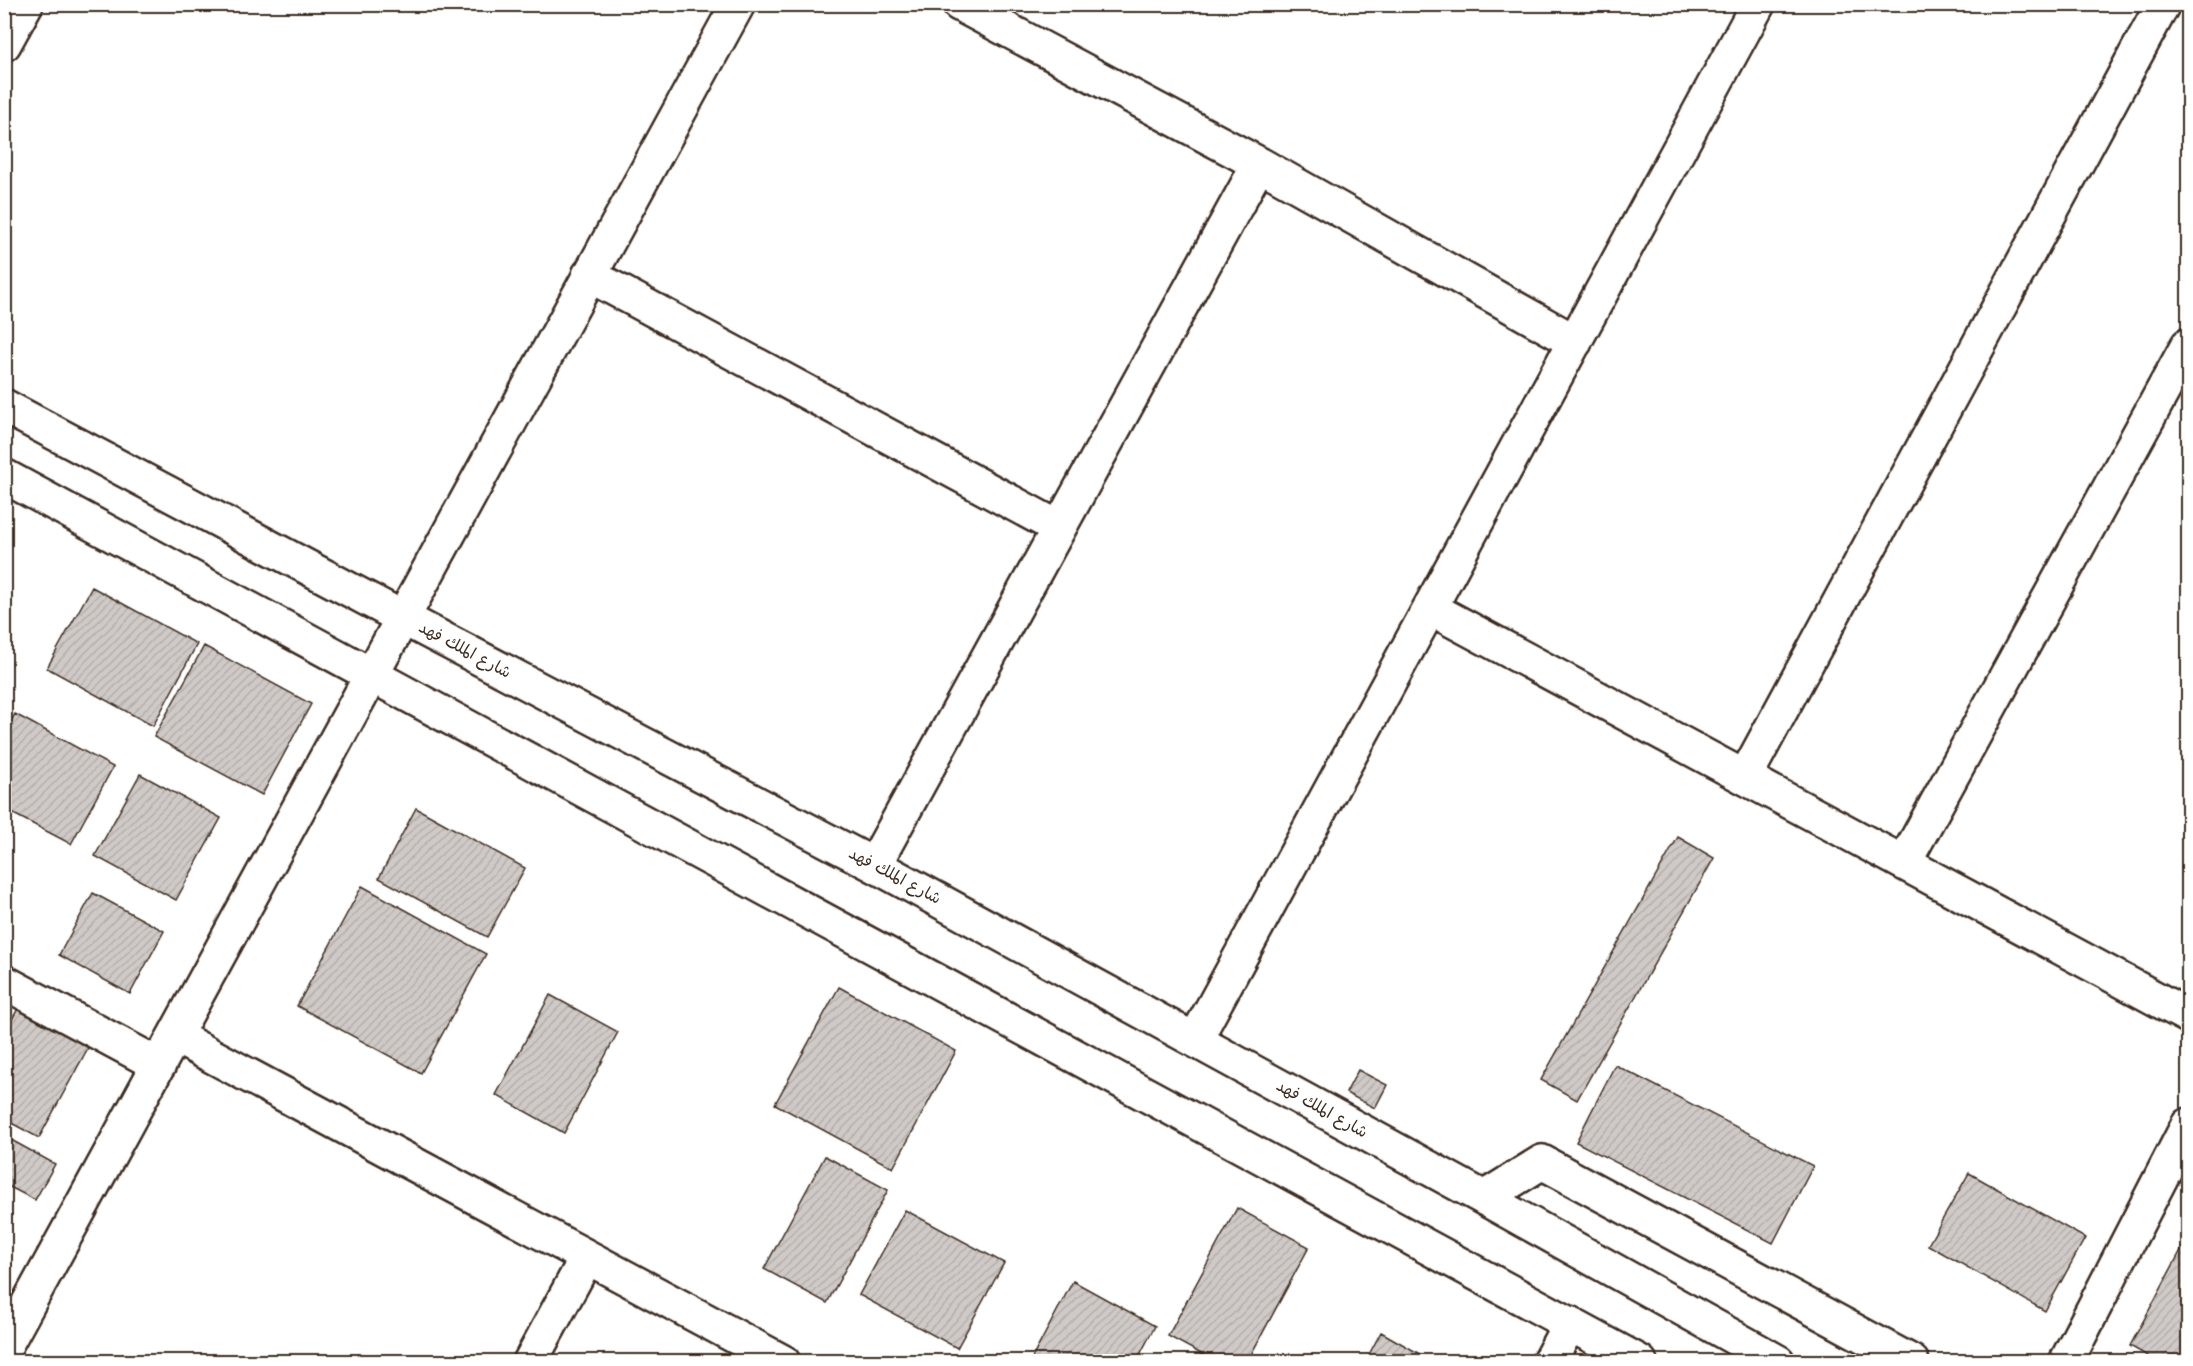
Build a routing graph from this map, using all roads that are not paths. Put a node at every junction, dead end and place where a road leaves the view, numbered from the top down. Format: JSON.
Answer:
{"nodes":[{"id":1,"x":26,"y":4,"type":"edge"},
{"id":2,"x":738,"y":4,"type":"edge"},
{"id":3,"x":959,"y":4,"type":"edge"},
{"id":4,"x":1758,"y":4,"type":"edge"},
{"id":5,"x":2163,"y":4,"type":"edge"},
{"id":6,"x":4,"y":44,"type":"edge"},
{"id":7,"x":1258,"y":164,"type":"junction"},
{"id":8,"x":590,"y":275,"type":"junction"},
{"id":9,"x":1575,"y":342,"type":"junction"},
{"id":10,"x":2188,"y":345,"type":"edge"},
{"id":11,"x":4,"y":406,"type":"edge"},
{"id":12,"x":4,"y":476,"type":"edge"},
{"id":13,"x":1059,"y":528,"type":"junction"},
{"id":14,"x":1430,"y":608,"type":"junction"},
{"id":15,"x":403,"y":618,"type":"junction"},
{"id":16,"x":372,"y":674,"type":"junction"},
{"id":17,"x":1745,"y":777,"type":"junction"},
{"id":18,"x":1904,"y":863,"type":"junction"},
{"id":19,"x":874,"y":865,"type":"junction"},
{"id":20,"x":4,"y":982,"type":"edge"},
{"id":21,"x":2188,"y":1016,"type":"edge"},
{"id":22,"x":175,"y":1036,"type":"junction"},
{"id":23,"x":1195,"y":1040,"type":"junction"},
{"id":24,"x":159,"y":1065,"type":"junction"},
{"id":25,"x":2188,"y":1125,"type":"edge"},
{"id":26,"x":1484,"y":1198,"type":"junction"},
{"id":27,"x":586,"y":1257,"type":"junction"},
{"id":28,"x":1570,"y":1323,"type":"junction"},
{"id":29,"x":4,"y":1348,"type":"edge"},
{"id":30,"x":530,"y":1362,"type":"edge"},
{"id":31,"x":783,"y":1362,"type":"edge"},
{"id":32,"x":1549,"y":1362,"type":"edge"},
{"id":33,"x":1640,"y":1362,"type":"edge"},
{"id":34,"x":1778,"y":1362,"type":"edge"},
{"id":35,"x":1912,"y":1362,"type":"edge"},
{"id":36,"x":2066,"y":1362,"type":"edge"}],
"edges":[{"from":1,"to":6,"type":"street"},
{"from":2,"to":8,"type":"street"},
{"from":3,"to":7,"type":"street"},
{"from":4,"to":9,"type":"street"},
{"from":5,"to":17,"type":"street"},
{"from":7,"to":9,"type":"street"},
{"from":7,"to":13,"type":"street"},
{"from":8,"to":13,"type":"street"},
{"from":8,"to":15,"type":"street"},
{"from":9,"to":14,"type":"street"},
{"from":10,"to":18,"type":"street"},
{"from":11,"to":15,"type":"street","name":"شارع الملك فهد"},
{"from":12,"to":16,"type":"street"},
{"from":13,"to":19,"type":"street"},
{"from":14,"to":17,"type":"street"},
{"from":14,"to":23,"type":"street"},
{"from":15,"to":16,"type":"street"},
{"from":15,"to":19,"type":"street","name":"شارع الملك فهد"},
{"from":16,"to":22,"type":"street"},
{"from":16,"to":28,"type":"street"},
{"from":17,"to":18,"type":"street"},
{"from":18,"to":21,"type":"street"},
{"from":19,"to":23,"type":"street","name":"شارع الملك فهد"},
{"from":20,"to":24,"type":"street"},
{"from":22,"to":24,"type":"street"},
{"from":22,"to":27,"type":"street"},
{"from":23,"to":26,"type":"street","name":"شارع الملك فهد"},
{"from":24,"to":29,"type":"street"},
{"from":25,"to":36,"type":"street"},
{"from":26,"to":34,"type":"street","name":"شارع الملك فهد"},
{"from":26,"to":35,"type":"street"},
{"from":27,"to":30,"type":"street"},
{"from":27,"to":31,"type":"street"},
{"from":28,"to":32,"type":"street"},
{"from":28,"to":33,"type":"street"}]}
